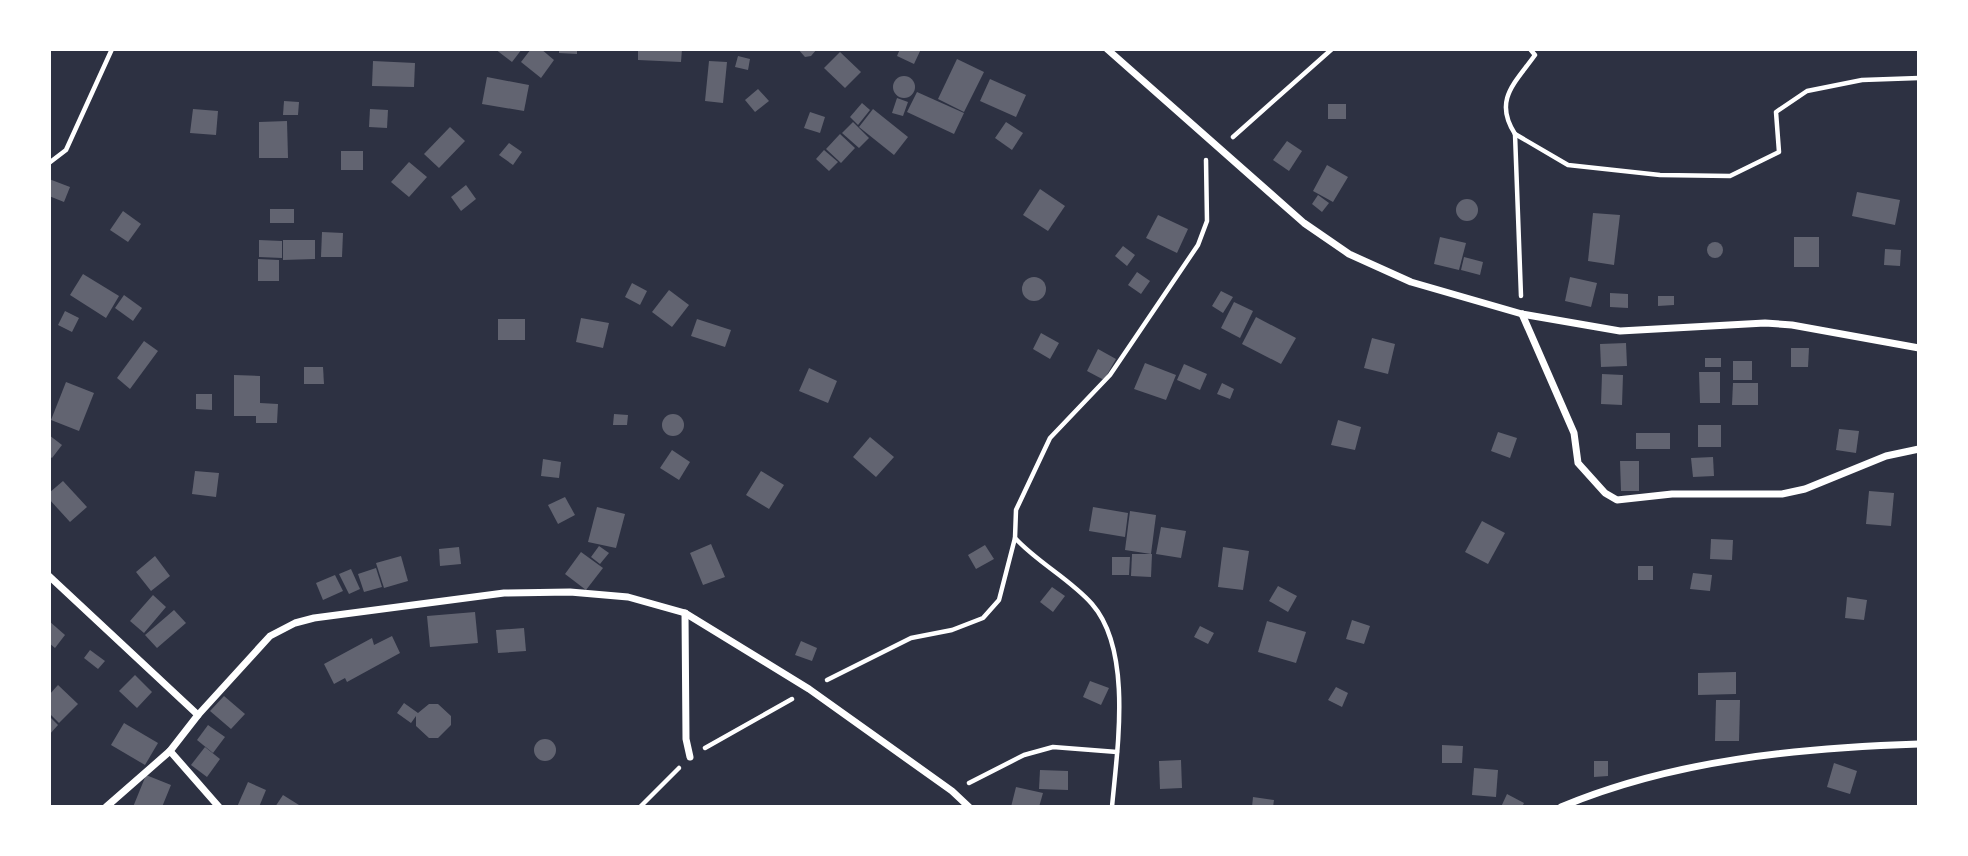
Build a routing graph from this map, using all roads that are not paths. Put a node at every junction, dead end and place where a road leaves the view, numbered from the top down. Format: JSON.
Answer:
{"nodes":[{"id":1,"x":1107,"y":49,"type":"edge"},
{"id":2,"x":1522,"y":314,"type":"junction"},
{"id":3,"x":1919,"y":348,"type":"edge"},
{"id":4,"x":1919,"y":449,"type":"edge"},
{"id":5,"x":49,"y":576,"type":"edge"},
{"id":6,"x":685,"y":613,"type":"junction"},
{"id":7,"x":198,"y":715,"type":"junction"},
{"id":8,"x":1919,"y":744,"type":"edge"},
{"id":9,"x":170,"y":751,"type":"junction"},
{"id":10,"x":690,"y":757,"type":"road end"},
{"id":11,"x":106,"y":807,"type":"edge"},
{"id":12,"x":219,"y":807,"type":"edge"},
{"id":13,"x":969,"y":807,"type":"edge"},
{"id":14,"x":1561,"y":807,"type":"edge"}],
"edges":[{"from":1,"to":2,"type":"street"},
{"from":2,"to":3,"type":"street"},
{"from":2,"to":4,"type":"street"},
{"from":5,"to":7,"type":"street"},
{"from":6,"to":7,"type":"street"},
{"from":6,"to":10,"type":"street"},
{"from":6,"to":13,"type":"street"},
{"from":7,"to":9,"type":"street"},
{"from":8,"to":14,"type":"street"},
{"from":9,"to":11,"type":"street"},
{"from":9,"to":12,"type":"street"}]}
